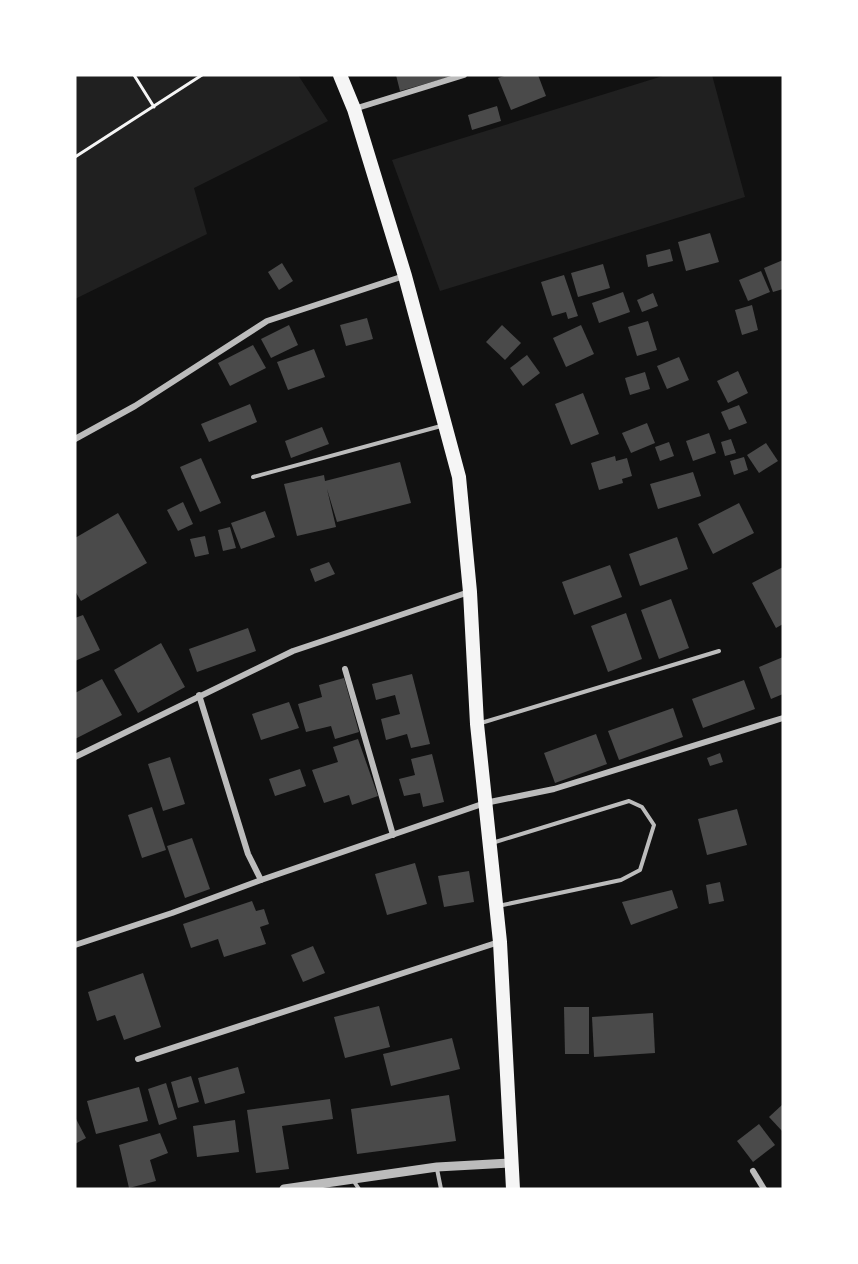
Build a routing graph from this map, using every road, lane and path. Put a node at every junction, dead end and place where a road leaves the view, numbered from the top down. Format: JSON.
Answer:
{"nodes":[{"id":1,"x":134,"y":75,"type":"edge"},
{"id":2,"x":202,"y":75,"type":"edge"},
{"id":3,"x":340,"y":75,"type":"edge"},
{"id":4,"x":464,"y":75,"type":"edge"},
{"id":5,"x":154,"y":106,"type":"junction"},
{"id":6,"x":354,"y":109,"type":"junction"},
{"id":7,"x":75,"y":157,"type":"edge"},
{"id":8,"x":405,"y":276,"type":"junction"},
{"id":9,"x":445,"y":425,"type":"junction"},
{"id":10,"x":75,"y":439,"type":"edge"},
{"id":11,"x":253,"y":477,"type":"dead end"},
{"id":12,"x":470,"y":592,"type":"junction"},
{"id":13,"x":719,"y":651,"type":"dead end"},
{"id":14,"x":345,"y":669,"type":"dead end"},
{"id":15,"x":199,"y":695,"type":"junction"},
{"id":16,"x":783,"y":718,"type":"edge"},
{"id":17,"x":477,"y":724,"type":"junction"},
{"id":18,"x":75,"y":757,"type":"edge"},
{"id":19,"x":485,"y":803,"type":"junction"},
{"id":20,"x":393,"y":835,"type":"junction"},
{"id":21,"x":490,"y":844,"type":"junction"},
{"id":22,"x":261,"y":880,"type":"junction"},
{"id":23,"x":495,"y":907,"type":"junction"},
{"id":24,"x":500,"y":942,"type":"junction"},
{"id":25,"x":75,"y":945,"type":"edge"},
{"id":26,"x":138,"y":1059,"type":"dead end"},
{"id":27,"x":510,"y":1163,"type":"junction"},
{"id":28,"x":437,"y":1167,"type":"junction"},
{"id":29,"x":753,"y":1171,"type":"dead end"},
{"id":30,"x":351,"y":1178,"type":"junction"},
{"id":31,"x":284,"y":1189,"type":"edge"},
{"id":32,"x":359,"y":1189,"type":"edge"},
{"id":33,"x":441,"y":1189,"type":"edge"},
{"id":34,"x":513,"y":1189,"type":"edge"},
{"id":35,"x":764,"y":1189,"type":"edge"}],
"edges":[{"from":1,"to":5,"type":"path"},
{"from":2,"to":5,"type":"path"},
{"from":3,"to":6,"type":"highway"},
{"from":4,"to":6,"type":"street"},
{"from":5,"to":7,"type":"path"},
{"from":6,"to":8,"type":"highway"},
{"from":8,"to":9,"type":"highway"},
{"from":8,"to":10,"type":"street"},
{"from":9,"to":11,"type":"lane"},
{"from":9,"to":12,"type":"highway"},
{"from":12,"to":15,"type":"street"},
{"from":12,"to":17,"type":"highway"},
{"from":13,"to":17,"type":"lane"},
{"from":14,"to":20,"type":"street"},
{"from":15,"to":18,"type":"street"},
{"from":15,"to":22,"type":"street"},
{"from":16,"to":19,"type":"street"},
{"from":17,"to":19,"type":"highway"},
{"from":19,"to":20,"type":"street"},
{"from":19,"to":21,"type":"highway"},
{"from":20,"to":22,"type":"street"},
{"from":21,"to":23,"type":"highway"},
{"from":21,"to":23,"type":"lane"},
{"from":22,"to":25,"type":"street"},
{"from":23,"to":24,"type":"highway"},
{"from":24,"to":26,"type":"street"},
{"from":24,"to":27,"type":"highway"},
{"from":27,"to":28,"type":"street"},
{"from":27,"to":34,"type":"highway"},
{"from":28,"to":30,"type":"street"},
{"from":28,"to":33,"type":"lane"},
{"from":29,"to":35,"type":"street"},
{"from":30,"to":31,"type":"street"},
{"from":30,"to":32,"type":"lane"}]}
